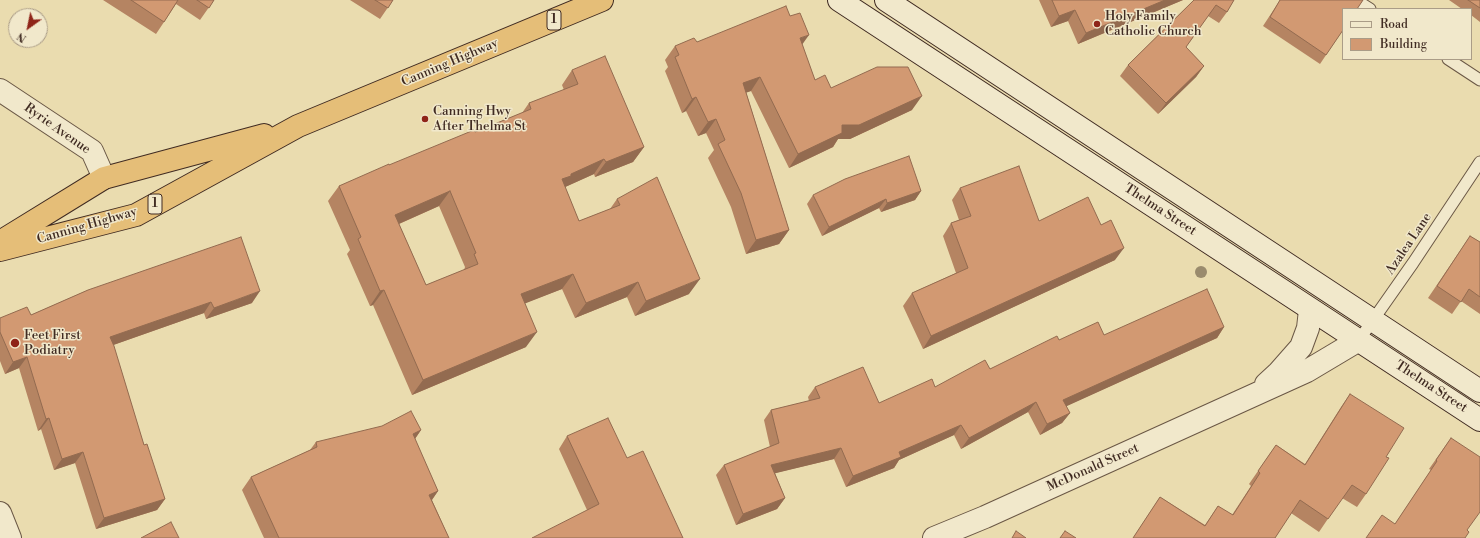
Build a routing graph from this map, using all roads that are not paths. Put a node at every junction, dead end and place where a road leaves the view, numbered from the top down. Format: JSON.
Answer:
{"nodes":[{"id":1,"x":602,"y":0,"type":"edge"},
{"id":2,"x":840,"y":0,"type":"edge"},
{"id":3,"x":886,"y":0,"type":"edge"},
{"id":4,"x":1356,"y":0,"type":"edge"},
{"id":5,"x":1368,"y":8,"type":"edge"},
{"id":6,"x":1450,"y":60,"type":"edge"},
{"id":7,"x":1480,"y":80,"type":"edge"},
{"id":8,"x":0,"y":90,"type":"edge"},
{"id":9,"x":298,"y":126,"type":"junction"},
{"id":10,"x":1480,"y":162,"type":"edge"},
{"id":11,"x":104,"y":178,"type":"junction"},
{"id":12,"x":0,"y":242,"type":"edge"},
{"id":13,"x":0,"y":250,"type":"edge"},
{"id":14,"x":1310,"y":310,"type":"junction"},
{"id":15,"x":1373,"y":321,"type":"junction"},
{"id":16,"x":1359,"y":340,"type":"junction"},
{"id":17,"x":1480,"y":391,"type":"edge"},
{"id":18,"x":1251,"y":396,"type":"junction"},
{"id":19,"x":1480,"y":420,"type":"edge"},
{"id":20,"x":0,"y":513,"type":"edge"},
{"id":21,"x":10,"y":538,"type":"edge"},
{"id":22,"x":934,"y":538,"type":"edge"}],
"edges":[{"from":1,"to":9,"type":"highway","name":"Canning Highway","number":"1"},
{"from":2,"to":14,"type":"main road","name":"Thelma Street"},
{"from":3,"to":15,"type":"main road","name":"Thelma Street"},
{"from":4,"to":5,"type":"lane"},
{"from":6,"to":7,"type":"lane"},
{"from":8,"to":11,"type":"main road","name":"Ryrie Avenue"},
{"from":9,"to":11,"type":"highway","name":"Canning Highway","number":"1"},
{"from":9,"to":13,"type":"highway","name":"Canning Highway","number":"1"},
{"from":10,"to":15,"type":"lane","name":"Azalea Lane"},
{"from":11,"to":12,"type":"highway","name":"Canning Highway","number":"1"},
{"from":14,"to":16,"type":"main road","name":"Thelma Street"},
{"from":14,"to":18,"type":"main road","name":"McDonald Street"},
{"from":15,"to":16,"type":"lane","name":"Azalea Lane"},
{"from":15,"to":17,"type":"main road","name":"Thelma Street"},
{"from":16,"to":18,"type":"main road","name":"McDonald Street"},
{"from":16,"to":19,"type":"main road","name":"Thelma Street"},
{"from":18,"to":22,"type":"main road","name":"McDonald Street"},
{"from":20,"to":21,"type":"main road"}]}
